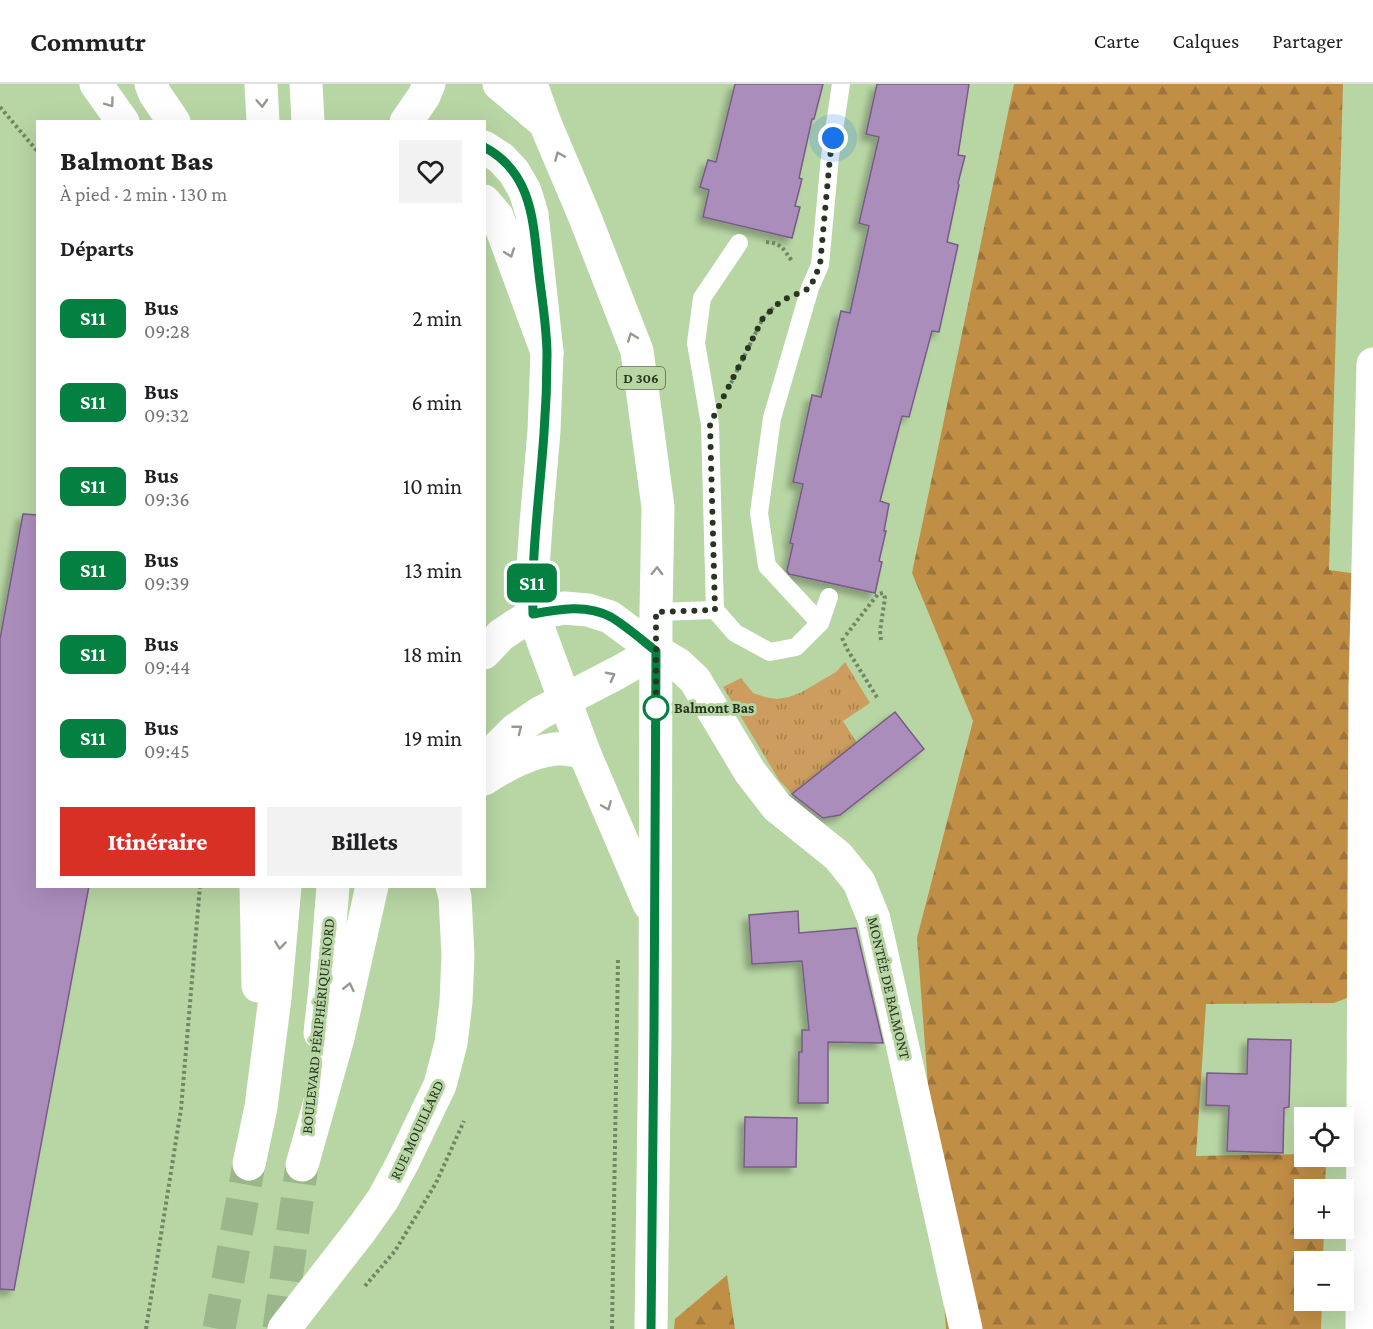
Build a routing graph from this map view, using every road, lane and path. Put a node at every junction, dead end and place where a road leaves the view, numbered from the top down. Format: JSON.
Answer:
{"nodes":[{"id":1,"x":96,"y":84,"type":"edge"},
{"id":2,"x":151,"y":84,"type":"edge"},
{"id":3,"x":261,"y":84,"type":"edge"},
{"id":4,"x":306,"y":84,"type":"edge"},
{"id":5,"x":429,"y":84,"type":"edge"},
{"id":6,"x":499,"y":84,"type":"edge"},
{"id":7,"x":531,"y":84,"type":"edge"},
{"id":8,"x":841,"y":84,"type":"edge"},
{"id":9,"x":0,"y":107,"type":"edge"},
{"id":10,"x":122,"y":120,"type":"edge"},
{"id":11,"x":173,"y":120,"type":"edge"},
{"id":12,"x":263,"y":120,"type":"edge"},
{"id":13,"x":308,"y":120,"type":"edge"},
{"id":14,"x":407,"y":120,"type":"edge"},
{"id":15,"x":545,"y":123,"type":"junction"},
{"id":16,"x":486,"y":148,"type":"edge"},
{"id":17,"x":36,"y":150,"type":"edge"},
{"id":18,"x":486,"y":203,"type":"edge"},
{"id":19,"x":740,"y":243,"type":"joint"},
{"id":20,"x":810,"y":288,"type":"junction"},
{"id":21,"x":547,"y":352,"type":"junction"},
{"id":22,"x":1373,"y":364,"type":"edge"},
{"id":23,"x":710,"y":424,"type":"junction"},
{"id":24,"x":829,"y":597,"type":"dead end"},
{"id":25,"x":715,"y":610,"type":"junction"},
{"id":26,"x":656,"y":612,"type":"junction"},
{"id":27,"x":533,"y":614,"type":"junction"},
{"id":28,"x":820,"y":623,"type":"junction"},
{"id":29,"x":840,"y":628,"type":"dead end"},
{"id":30,"x":843,"y":639,"type":"junction"},
{"id":31,"x":881,"y":640,"type":"dead end"},
{"id":32,"x":486,"y":651,"type":"edge"},
{"id":33,"x":656,"y":651,"type":"junction"},
{"id":34,"x":1369,"y":688,"type":"edge"},
{"id":35,"x":878,"y":699,"type":"dead end"},
{"id":36,"x":565,"y":700,"type":"junction"},
{"id":37,"x":584,"y":752,"type":"junction"},
{"id":38,"x":486,"y":768,"type":"edge"},
{"id":39,"x":486,"y":778,"type":"edge"},
{"id":40,"x":200,"y":888,"type":"edge"},
{"id":41,"x":256,"y":888,"type":"edge"},
{"id":42,"x":285,"y":888,"type":"edge"},
{"id":43,"x":333,"y":888,"type":"edge"},
{"id":44,"x":372,"y":888,"type":"edge"},
{"id":45,"x":454,"y":890,"type":"edge"},
{"id":46,"x":655,"y":917,"type":"junction"},
{"id":47,"x":618,"y":949,"type":"dead end"},
{"id":48,"x":1373,"y":963,"type":"edge"},
{"id":49,"x":1364,"y":1040,"type":"junction"},
{"id":50,"x":261,"y":1107,"type":"junction"},
{"id":51,"x":249,"y":1164,"type":"tunnel mouth"},
{"id":52,"x":146,"y":1329,"type":"edge"},
{"id":53,"x":284,"y":1329,"type":"edge"},
{"id":54,"x":612,"y":1329,"type":"edge"},
{"id":55,"x":651,"y":1329,"type":"edge"},
{"id":56,"x":966,"y":1329,"type":"edge"},
{"id":57,"x":1362,"y":1329,"type":"edge"}],
"edges":[{"from":1,"to":10,"type":"main road","one_way":true},
{"from":2,"to":11,"type":"main road"},
{"from":3,"to":12,"type":"main road","one_way":true},
{"from":4,"to":13,"type":"main road"},
{"from":5,"to":14,"type":"main road"},
{"from":6,"to":15,"type":"main road","number":"D 306"},
{"from":7,"to":15,"type":"main road"},
{"from":8,"to":20,"type":"lane"},
{"from":9,"to":17,"type":"path"},
{"from":26,"to":15,"type":"main road","number":"D 306","one_way":true},
{"from":16,"to":21,"type":"main road","number":"D 306"},
{"from":18,"to":21,"type":"main road","one_way":true},
{"from":19,"to":20,"type":"path"},
{"from":19,"to":23,"type":"lane"},
{"from":20,"to":23,"type":"path"},
{"from":20,"to":28,"type":"lane"},
{"from":21,"to":27,"type":"main road","number":"D 306"},
{"from":22,"to":34,"type":"main road"},
{"from":23,"to":25,"type":"lane"},
{"from":24,"to":28,"type":"lane"},
{"from":25,"to":26,"type":"lane"},
{"from":25,"to":28,"type":"lane"},
{"from":26,"to":33,"type":"main road","number":"D 306"},
{"from":27,"to":32,"type":"main road"},
{"from":27,"to":33,"type":"main road"},
{"from":27,"to":36,"type":"main road","number":"D 306"},
{"from":29,"to":30,"type":"path"},
{"from":30,"to":31,"type":"path"},
{"from":30,"to":35,"type":"path"},
{"from":36,"to":33,"type":"main road","one_way":true},
{"from":33,"to":46,"type":"main road","number":"D 306"},
{"from":33,"to":56,"type":"main road","name":"MONTÉE DE BALMONT"},
{"from":34,"to":49,"type":"main road"},
{"from":36,"to":37,"type":"main road","number":"D 306"},
{"from":38,"to":36,"type":"main road","one_way":true},
{"from":37,"to":39,"type":"main road"},
{"from":37,"to":46,"type":"main road","number":"D 306","one_way":true},
{"from":40,"to":52,"type":"path"},
{"from":41,"to":50,"type":"main road"},
{"from":42,"to":50,"type":"main road","one_way":true},
{"from":43,"to":44,"type":"main road","name":"BOULEVARD PÉRIPHÉRIQUE NORD","one_way":true},
{"from":45,"to":53,"type":"main road","name":"RUE MOUILLARD"},
{"from":46,"to":55,"type":"main road","number":"D 306"},
{"from":47,"to":54,"type":"path"},
{"from":48,"to":49,"type":"lane"},
{"from":49,"to":57,"type":"main road"},
{"from":50,"to":51,"type":"main road"}]}
